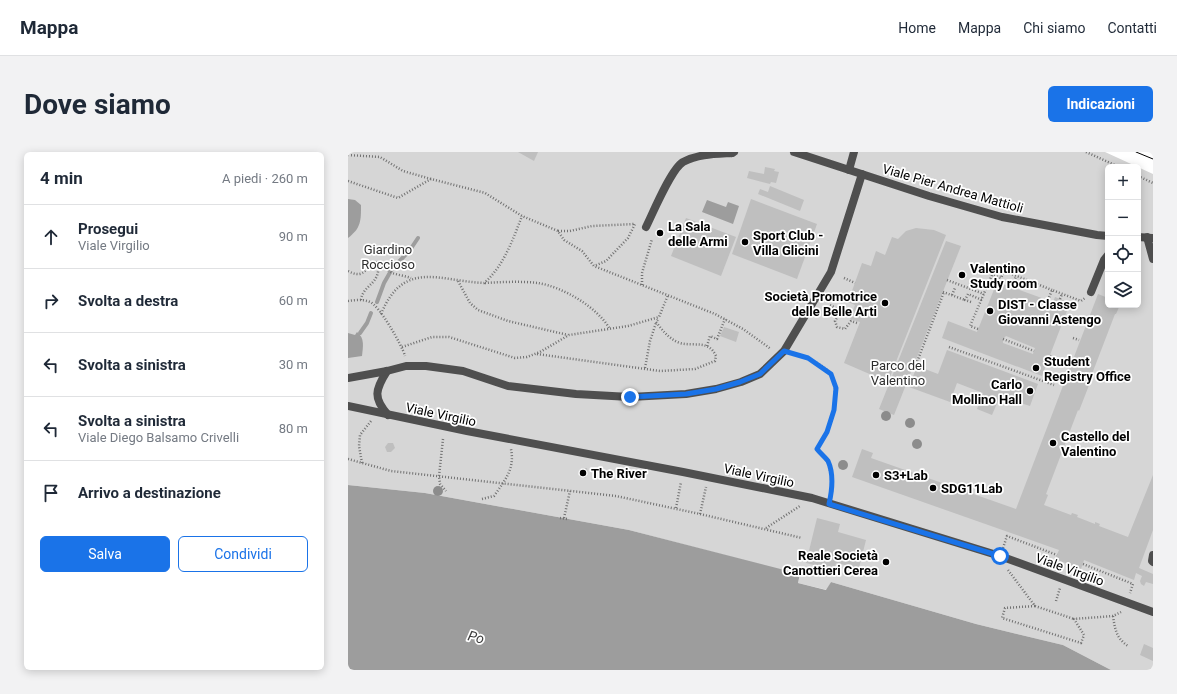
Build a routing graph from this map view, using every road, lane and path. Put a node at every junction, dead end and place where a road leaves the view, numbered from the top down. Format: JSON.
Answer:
{"nodes":[{"id":1,"x":365,"y":152,"type":"edge"},
{"id":2,"x":684,"y":152,"type":"edge"},
{"id":3,"x":794,"y":152,"type":"edge"},
{"id":4,"x":854,"y":152,"type":"edge"},
{"id":5,"x":1086,"y":152,"type":"edge"},
{"id":6,"x":733,"y":153,"type":"edge"},
{"id":7,"x":348,"y":155,"type":"edge"},
{"id":8,"x":368,"y":156,"type":"junction"},
{"id":9,"x":681,"y":163,"type":"junction"},
{"id":10,"x":1112,"y":164,"type":"edge"},
{"id":11,"x":849,"y":170,"type":"junction"},
{"id":12,"x":862,"y":174,"type":"junction"},
{"id":13,"x":1141,"y":177,"type":"edge"},
{"id":14,"x":432,"y":179,"type":"junction"},
{"id":15,"x":348,"y":181,"type":"edge"},
{"id":16,"x":1153,"y":183,"type":"edge"},
{"id":17,"x":522,"y":216,"type":"junction"},
{"id":18,"x":646,"y":227,"type":"dead end"},
{"id":19,"x":558,"y":231,"type":"junction"},
{"id":20,"x":1105,"y":236,"type":"edge"},
{"id":21,"x":1150,"y":238,"type":"edge"},
{"id":22,"x":652,"y":239,"type":"dead end"},
{"id":23,"x":1105,"y":259,"type":"edge"},
{"id":24,"x":1153,"y":259,"type":"edge"},
{"id":25,"x":378,"y":262,"type":"junction"},
{"id":26,"x":594,"y":266,"type":"junction"},
{"id":27,"x":348,"y":271,"type":"edge"},
{"id":28,"x":1016,"y":276,"type":"junction"},
{"id":29,"x":412,"y":278,"type":"junction"},
{"id":30,"x":844,"y":278,"type":"dead end"},
{"id":31,"x":947,"y":280,"type":"dead end"},
{"id":32,"x":458,"y":281,"type":"junction"},
{"id":33,"x":484,"y":283,"type":"junction"},
{"id":34,"x":855,"y":283,"type":"dead end"},
{"id":35,"x":642,"y":285,"type":"junction"},
{"id":36,"x":1012,"y":287,"type":"dead end"},
{"id":37,"x":955,"y":288,"type":"dead end"},
{"id":38,"x":1052,"y":290,"type":"junction"},
{"id":39,"x":1091,"y":292,"type":"joint"},
{"id":40,"x":984,"y":294,"type":"junction"},
{"id":41,"x":1062,"y":294,"type":"junction"},
{"id":42,"x":668,"y":295,"type":"junction"},
{"id":43,"x":952,"y":295,"type":"junction"},
{"id":44,"x":1060,"y":299,"type":"dead end"},
{"id":45,"x":361,"y":300,"type":"junction"},
{"id":46,"x":965,"y":300,"type":"junction"},
{"id":47,"x":982,"y":300,"type":"junction"},
{"id":48,"x":1048,"y":300,"type":"dead end"},
{"id":49,"x":348,"y":301,"type":"edge"},
{"id":50,"x":971,"y":302,"type":"dead end"},
{"id":51,"x":830,"y":305,"type":"dead end"},
{"id":52,"x":381,"y":314,"type":"junction"},
{"id":53,"x":659,"y":317,"type":"junction"},
{"id":54,"x":725,"y":319,"type":"junction"},
{"id":55,"x":858,"y":321,"type":"dead end"},
{"id":56,"x":656,"y":322,"type":"junction"},
{"id":57,"x":610,"y":329,"type":"junction"},
{"id":58,"x":978,"y":329,"type":"dead end"},
{"id":59,"x":569,"y":335,"type":"junction"},
{"id":60,"x":1073,"y":338,"type":"dead end"},
{"id":61,"x":1003,"y":339,"type":"dead end"},
{"id":62,"x":1080,"y":340,"type":"dead end"},
{"id":63,"x":707,"y":346,"type":"junction"},
{"id":64,"x":949,"y":347,"type":"dead end"},
{"id":65,"x":1034,"y":351,"type":"dead end"},
{"id":66,"x":781,"y":353,"type":"junction"},
{"id":67,"x":535,"y":354,"type":"junction"},
{"id":68,"x":1050,"y":356,"type":"dead end"},
{"id":69,"x":915,"y":361,"type":"dead end"},
{"id":70,"x":1063,"y":362,"type":"dead end"},
{"id":71,"x":645,"y":368,"type":"junction"},
{"id":72,"x":387,"y":371,"type":"junction"},
{"id":73,"x":348,"y":378,"type":"edge"},
{"id":74,"x":1054,"y":386,"type":"dead end"},
{"id":75,"x":348,"y":406,"type":"edge"},
{"id":76,"x":388,"y":415,"type":"junction"},
{"id":77,"x":443,"y":438,"type":"dead end"},
{"id":78,"x":508,"y":439,"type":"junction"},
{"id":79,"x":348,"y":459,"type":"edge"},
{"id":80,"x":362,"y":463,"type":"junction"},
{"id":81,"x":683,"y":472,"type":"junction"},
{"id":82,"x":439,"y":476,"type":"junction"},
{"id":83,"x":708,"y":476,"type":"junction"},
{"id":84,"x":503,"y":483,"type":"junction"},
{"id":85,"x":446,"y":491,"type":"dead end"},
{"id":86,"x":570,"y":491,"type":"junction"},
{"id":87,"x":812,"y":498,"type":"junction"},
{"id":88,"x":482,"y":499,"type":"dead end"},
{"id":89,"x":829,"y":504,"type":"junction"},
{"id":90,"x":676,"y":509,"type":"junction"},
{"id":91,"x":700,"y":514,"type":"junction"},
{"id":92,"x":564,"y":518,"type":"dead end"},
{"id":93,"x":765,"y":528,"type":"junction"},
{"id":94,"x":1007,"y":536,"type":"dead end"},
{"id":95,"x":802,"y":538,"type":"dead end"},
{"id":96,"x":1057,"y":555,"type":"dead end"},
{"id":97,"x":1153,"y":555,"type":"edge"},
{"id":98,"x":1153,"y":562,"type":"edge"},
{"id":99,"x":1083,"y":564,"type":"dead end"},
{"id":100,"x":1010,"y":574,"type":"dead end"},
{"id":101,"x":1133,"y":584,"type":"dead end"},
{"id":102,"x":1035,"y":606,"type":"junction"},
{"id":103,"x":1153,"y":612,"type":"edge"},
{"id":104,"x":1074,"y":618,"type":"junction"},
{"id":105,"x":1128,"y":646,"type":"dead end"}],
"edges":[{"from":1,"to":8,"type":"path"},
{"from":2,"to":9,"type":"street"},
{"from":3,"to":11,"type":"street","name":"Viale Pier Andrea Mattioli"},
{"from":4,"to":11,"type":"street"},
{"from":5,"to":10,"type":"path"},
{"from":6,"to":9,"type":"street"},
{"from":7,"to":8,"type":"path"},
{"from":8,"to":14,"type":"path"},
{"from":9,"to":18,"type":"street"},
{"from":11,"to":12,"type":"street","name":"Viale Pier Andrea Mattioli"},
{"from":12,"to":20,"type":"street","name":"Viale Pier Andrea Mattioli"},
{"from":12,"to":66,"type":"street"},
{"from":13,"to":16,"type":"path"},
{"from":14,"to":15,"type":"path"},
{"from":14,"to":17,"type":"path"},
{"from":17,"to":19,"type":"path"},
{"from":17,"to":33,"type":"path"},
{"from":19,"to":26,"type":"path"},
{"from":19,"to":26,"type":"path"},
{"from":21,"to":24,"type":"street"},
{"from":22,"to":35,"type":"path"},
{"from":23,"to":39,"type":"street"},
{"from":25,"to":27,"type":"path"},
{"from":25,"to":29,"type":"path"},
{"from":25,"to":45,"type":"path"},
{"from":26,"to":35,"type":"path"},
{"from":28,"to":36,"type":"path"},
{"from":28,"to":38,"type":"path"},
{"from":28,"to":40,"type":"path"},
{"from":29,"to":32,"type":"path"},
{"from":29,"to":52,"type":"path"},
{"from":30,"to":34,"type":"path"},
{"from":31,"to":40,"type":"path"},
{"from":32,"to":33,"type":"path"},
{"from":32,"to":59,"type":"path"},
{"from":33,"to":57,"type":"path"},
{"from":35,"to":42,"type":"path"},
{"from":37,"to":43,"type":"path"},
{"from":38,"to":41,"type":"path"},
{"from":38,"to":48,"type":"path"},
{"from":39,"to":41,"type":"path"},
{"from":40,"to":47,"type":"path"},
{"from":41,"to":44,"type":"path"},
{"from":42,"to":53,"type":"path"},
{"from":42,"to":54,"type":"path"},
{"from":43,"to":46,"type":"path"},
{"from":43,"to":69,"type":"path"},
{"from":45,"to":49,"type":"path"},
{"from":45,"to":52,"type":"path"},
{"from":46,"to":47,"type":"path"},
{"from":46,"to":50,"type":"path"},
{"from":47,"to":58,"type":"path"},
{"from":51,"to":55,"type":"path"},
{"from":52,"to":67,"type":"path"},
{"from":53,"to":56,"type":"path"},
{"from":53,"to":57,"type":"path"},
{"from":54,"to":63,"type":"path"},
{"from":54,"to":66,"type":"path"},
{"from":56,"to":63,"type":"path"},
{"from":56,"to":71,"type":"path"},
{"from":57,"to":59,"type":"path"},
{"from":59,"to":67,"type":"path"},
{"from":60,"to":62,"type":"path"},
{"from":61,"to":65,"type":"path"},
{"from":63,"to":71,"type":"path"},
{"from":64,"to":74,"type":"path"},
{"from":66,"to":72,"type":"street"},
{"from":66,"to":89,"type":"path"},
{"from":67,"to":71,"type":"path"},
{"from":68,"to":70,"type":"path"},
{"from":72,"to":73,"type":"street"},
{"from":72,"to":76,"type":"street"},
{"from":75,"to":76,"type":"street","name":"Viale Virgilio"},
{"from":76,"to":78,"type":"street","name":"Viale Virgilio"},
{"from":76,"to":80,"type":"path"},
{"from":77,"to":82,"type":"path"},
{"from":78,"to":81,"type":"street","name":"Viale Virgilio"},
{"from":78,"to":84,"type":"path"},
{"from":79,"to":80,"type":"path"},
{"from":80,"to":82,"type":"path"},
{"from":81,"to":83,"type":"street","name":"Viale Virgilio"},
{"from":81,"to":90,"type":"path"},
{"from":82,"to":84,"type":"path"},
{"from":82,"to":85,"type":"path"},
{"from":83,"to":87,"type":"street","name":"Viale Virgilio"},
{"from":83,"to":91,"type":"path"},
{"from":84,"to":86,"type":"path"},
{"from":84,"to":88,"type":"path"},
{"from":86,"to":90,"type":"path"},
{"from":86,"to":92,"type":"path"},
{"from":87,"to":89,"type":"street","name":"Viale Virgilio"},
{"from":87,"to":93,"type":"path"},
{"from":89,"to":103,"type":"street","name":"Viale Virgilio"},
{"from":90,"to":91,"type":"path"},
{"from":91,"to":93,"type":"path"},
{"from":93,"to":95,"type":"path"},
{"from":94,"to":96,"type":"path"},
{"from":97,"to":98,"type":"street"},
{"from":99,"to":101,"type":"path"},
{"from":100,"to":102,"type":"path"},
{"from":102,"to":104,"type":"path"},
{"from":102,"to":104,"type":"path"},
{"from":104,"to":105,"type":"path"}]}
